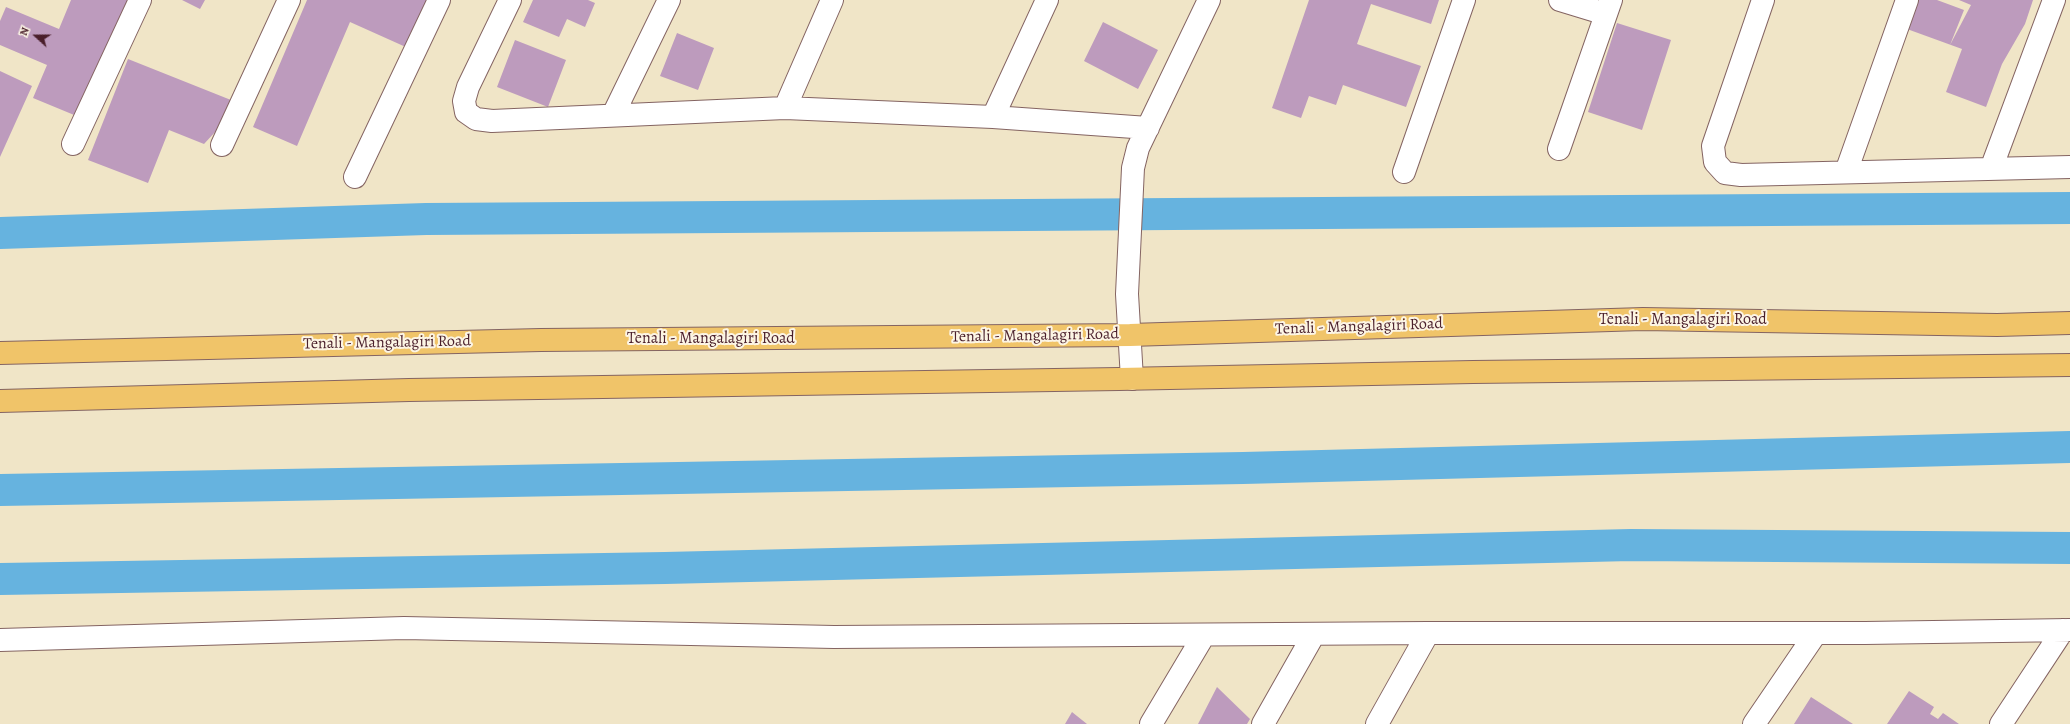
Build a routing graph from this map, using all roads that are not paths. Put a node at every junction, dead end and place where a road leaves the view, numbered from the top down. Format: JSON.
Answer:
{"nodes":[{"id":1,"x":140,"y":0,"type":"edge"},
{"id":2,"x":289,"y":0,"type":"edge"},
{"id":3,"x":439,"y":0,"type":"edge"},
{"id":4,"x":510,"y":0,"type":"edge"},
{"id":5,"x":669,"y":0,"type":"edge"},
{"id":6,"x":832,"y":0,"type":"edge"},
{"id":7,"x":1047,"y":0,"type":"edge"},
{"id":8,"x":1208,"y":0,"type":"edge"},
{"id":9,"x":1464,"y":0,"type":"edge"},
{"id":10,"x":1560,"y":0,"type":"edge"},
{"id":11,"x":1763,"y":0,"type":"edge"},
{"id":12,"x":1907,"y":0,"type":"edge"},
{"id":13,"x":2054,"y":0,"type":"edge"},
{"id":14,"x":1609,"y":7,"type":"edge"},
{"id":15,"x":784,"y":108,"type":"junction"},
{"id":16,"x":613,"y":114,"type":"junction"},
{"id":17,"x":994,"y":117,"type":"junction"},
{"id":18,"x":1148,"y":128,"type":"junction"},
{"id":19,"x":73,"y":144,"type":"dead end"},
{"id":20,"x":222,"y":145,"type":"dead end"},
{"id":21,"x":1559,"y":149,"type":"dead end"},
{"id":22,"x":2070,"y":167,"type":"edge"},
{"id":23,"x":1991,"y":169,"type":"junction"},
{"id":24,"x":1404,"y":172,"type":"dead end"},
{"id":25,"x":1846,"y":172,"type":"junction"},
{"id":26,"x":355,"y":177,"type":"dead end"},
{"id":27,"x":2070,"y":323,"type":"edge"},
{"id":28,"x":1130,"y":335,"type":"junction"},
{"id":29,"x":0,"y":353,"type":"edge"},
{"id":30,"x":2070,"y":365,"type":"edge"},
{"id":31,"x":1132,"y":379,"type":"junction"},
{"id":32,"x":0,"y":401,"type":"edge"},
{"id":33,"x":2066,"y":630,"type":"edge"},
{"id":34,"x":1428,"y":633,"type":"junction"},
{"id":35,"x":1816,"y":633,"type":"junction"},
{"id":36,"x":1314,"y":634,"type":"junction"},
{"id":37,"x":1204,"y":635,"type":"junction"},
{"id":38,"x":0,"y":640,"type":"edge"},
{"id":39,"x":1151,"y":724,"type":"edge"},
{"id":40,"x":1263,"y":724,"type":"edge"},
{"id":41,"x":1377,"y":724,"type":"edge"},
{"id":42,"x":1754,"y":724,"type":"edge"},
{"id":43,"x":2001,"y":724,"type":"edge"}],
"edges":[{"from":1,"to":19,"type":"street"},
{"from":2,"to":20,"type":"street"},
{"from":3,"to":26,"type":"street"},
{"from":4,"to":16,"type":"street"},
{"from":5,"to":16,"type":"street"},
{"from":6,"to":15,"type":"street"},
{"from":7,"to":17,"type":"street"},
{"from":8,"to":18,"type":"street"},
{"from":9,"to":24,"type":"street"},
{"from":10,"to":14,"type":"street"},
{"from":11,"to":25,"type":"street"},
{"from":12,"to":25,"type":"street"},
{"from":13,"to":23,"type":"street"},
{"from":14,"to":21,"type":"street"},
{"from":15,"to":16,"type":"street"},
{"from":15,"to":17,"type":"street"},
{"from":17,"to":18,"type":"street"},
{"from":18,"to":28,"type":"street"},
{"from":22,"to":23,"type":"street"},
{"from":23,"to":25,"type":"street"},
{"from":27,"to":28,"type":"main road","name":"Tenali - Mangalagiri Road"},
{"from":28,"to":29,"type":"main road","name":"Tenali - Mangalagiri Road"},
{"from":28,"to":31,"type":"street"},
{"from":30,"to":31,"type":"main road"},
{"from":31,"to":32,"type":"main road"},
{"from":33,"to":35,"type":"street"},
{"from":33,"to":43,"type":"street"},
{"from":34,"to":35,"type":"street"},
{"from":34,"to":36,"type":"street"},
{"from":34,"to":41,"type":"street"},
{"from":35,"to":42,"type":"street"},
{"from":36,"to":37,"type":"street"},
{"from":36,"to":40,"type":"street"},
{"from":37,"to":38,"type":"street"},
{"from":37,"to":39,"type":"street"}]}
